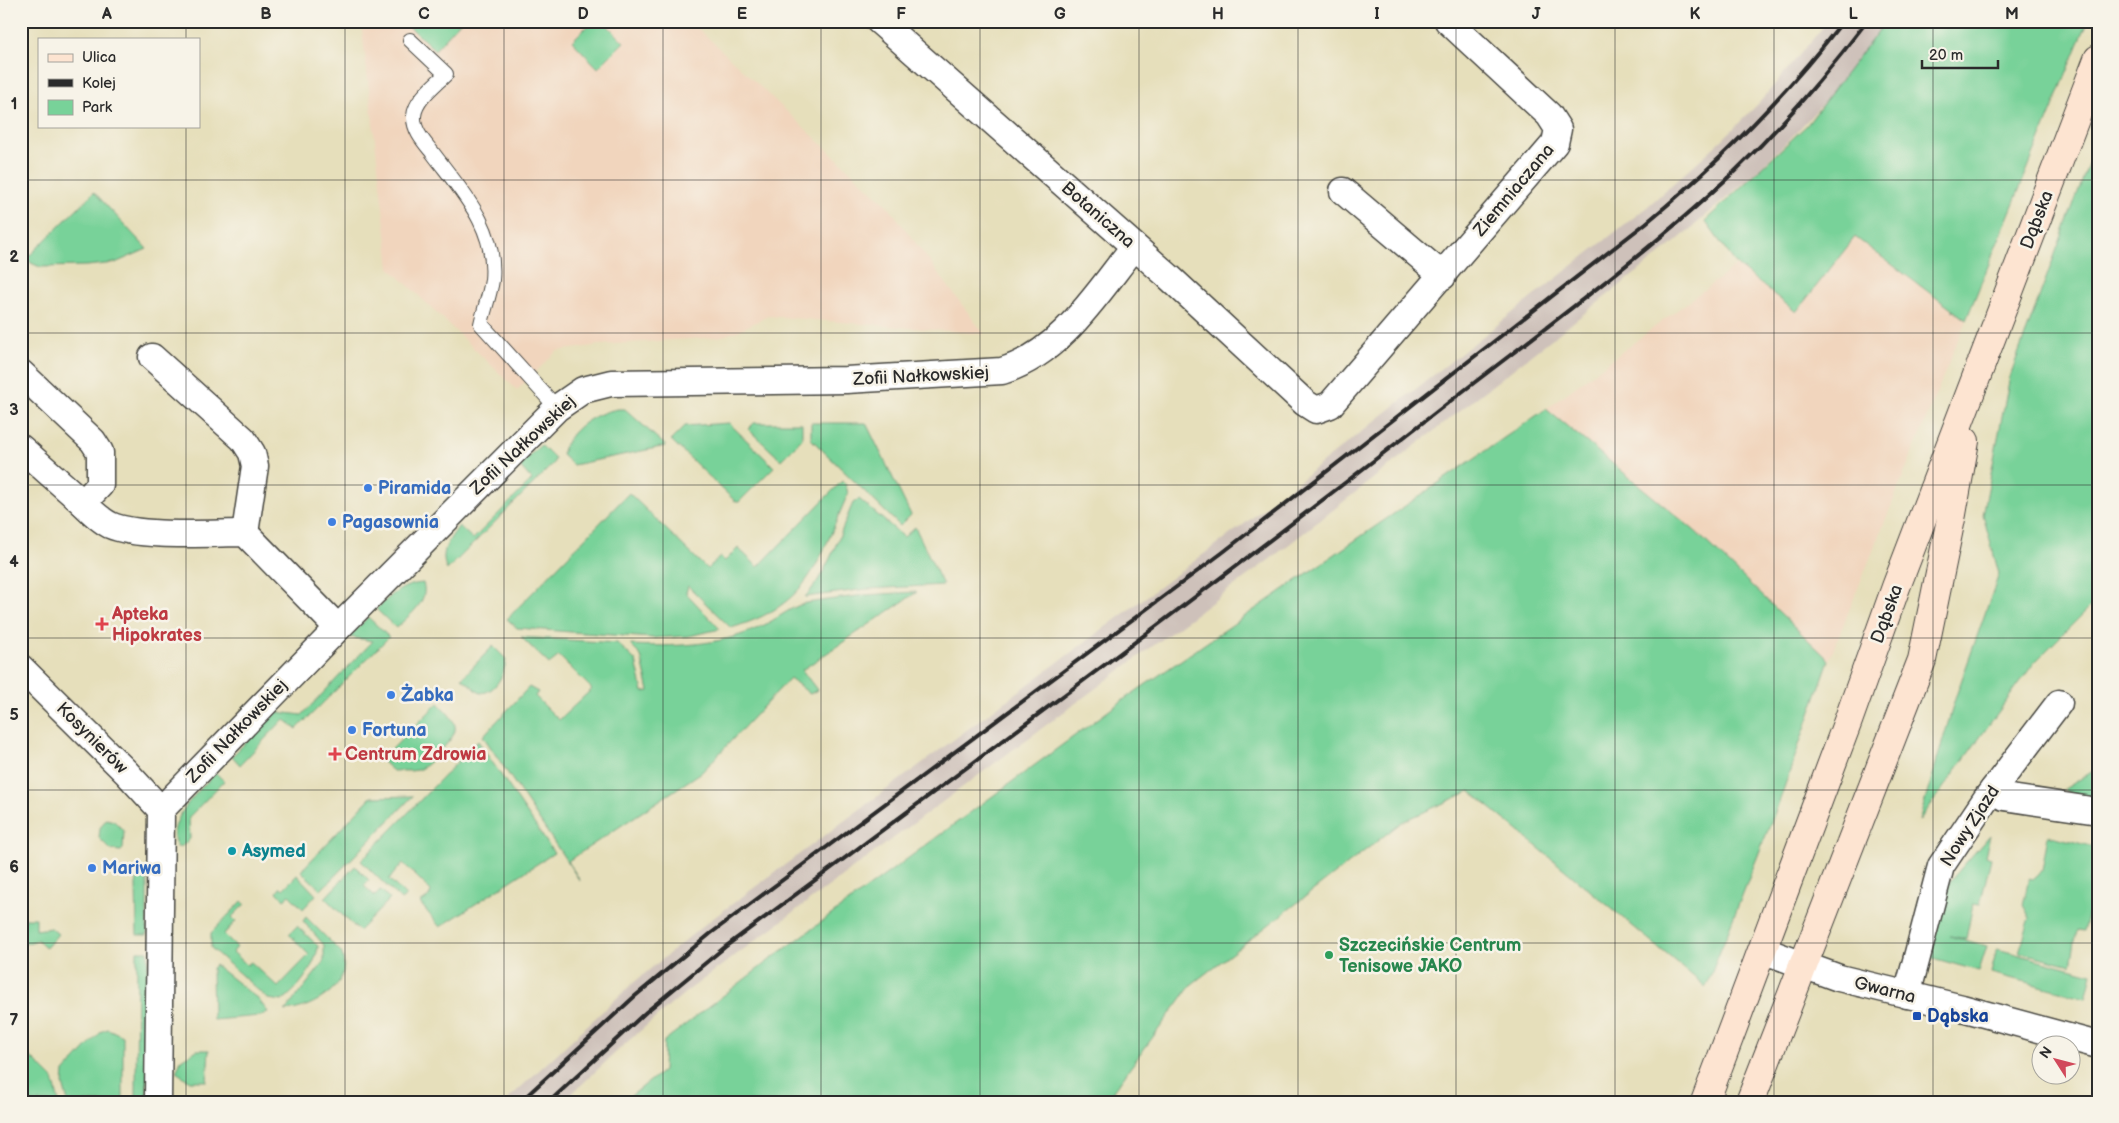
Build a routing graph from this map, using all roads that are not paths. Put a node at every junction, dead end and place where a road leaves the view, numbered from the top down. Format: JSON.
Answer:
{"nodes":[{"id":1,"x":879,"y":21,"type":"edge"},
{"id":2,"x":1448,"y":21,"type":"edge"},
{"id":3,"x":410,"y":40,"type":"dead end"},
{"id":4,"x":2098,"y":59,"type":"edge"},
{"id":5,"x":1344,"y":191,"type":"dead end"},
{"id":6,"x":1134,"y":246,"type":"junction"},
{"id":7,"x":1442,"y":276,"type":"junction"},
{"id":8,"x":152,"y":358,"type":"dead end"},
{"id":9,"x":21,"y":373,"type":"edge"},
{"id":10,"x":1976,"y":380,"type":"junction"},
{"id":11,"x":557,"y":408,"type":"junction"},
{"id":12,"x":1316,"y":410,"type":"joint"},
{"id":13,"x":21,"y":448,"type":"edge"},
{"id":14,"x":83,"y":503,"type":"junction"},
{"id":15,"x":245,"y":533,"type":"junction"},
{"id":16,"x":338,"y":628,"type":"junction"},
{"id":17,"x":21,"y":668,"type":"edge"},
{"id":18,"x":2059,"y":703,"type":"dead end"},
{"id":19,"x":1993,"y":790,"type":"junction"},
{"id":20,"x":160,"y":810,"type":"junction"},
{"id":21,"x":2098,"y":811,"type":"edge"},
{"id":22,"x":1762,"y":950,"type":"junction"},
{"id":23,"x":1803,"y":967,"type":"junction"},
{"id":24,"x":1907,"y":995,"type":"junction"},
{"id":25,"x":2098,"y":1045,"type":"edge"},
{"id":26,"x":158,"y":1102,"type":"edge"},
{"id":27,"x":1705,"y":1102,"type":"edge"},
{"id":28,"x":1750,"y":1102,"type":"edge"}],
"edges":[{"from":1,"to":6,"type":"street","name":"Botaniczna"},
{"from":2,"to":7,"type":"street","name":"Ziemniaczana"},
{"from":3,"to":11,"type":"lane"},
{"from":4,"to":10,"type":"street","name":"Dąbska"},
{"from":5,"to":7,"type":"street"},
{"from":6,"to":11,"type":"street","name":"Zofii Nałkowskiej"},
{"from":6,"to":12,"type":"street","name":"Botaniczna"},
{"from":7,"to":12,"type":"street","name":"Ziemniaczana"},
{"from":8,"to":15,"type":"street"},
{"from":9,"to":14,"type":"street"},
{"from":10,"to":22,"type":"street","name":"Dąbska"},
{"from":10,"to":23,"type":"street","name":"Dąbska"},
{"from":11,"to":16,"type":"street","name":"Zofii Nałkowskiej"},
{"from":13,"to":14,"type":"street"},
{"from":14,"to":15,"type":"street"},
{"from":15,"to":16,"type":"street"},
{"from":16,"to":20,"type":"street","name":"Zofii Nałkowskiej"},
{"from":17,"to":20,"type":"street","name":"Kosynierów"},
{"from":18,"to":19,"type":"street","name":"Nowy Zjazd"},
{"from":19,"to":21,"type":"street"},
{"from":19,"to":24,"type":"street","name":"Nowy Zjazd"},
{"from":20,"to":26,"type":"street"},
{"from":22,"to":23,"type":"street","name":"Gwarna"},
{"from":22,"to":27,"type":"street","name":"Dąbska"},
{"from":23,"to":24,"type":"street","name":"Gwarna"},
{"from":23,"to":28,"type":"street","name":"Dąbska"},
{"from":24,"to":25,"type":"street","name":"Gwarna"}]}
